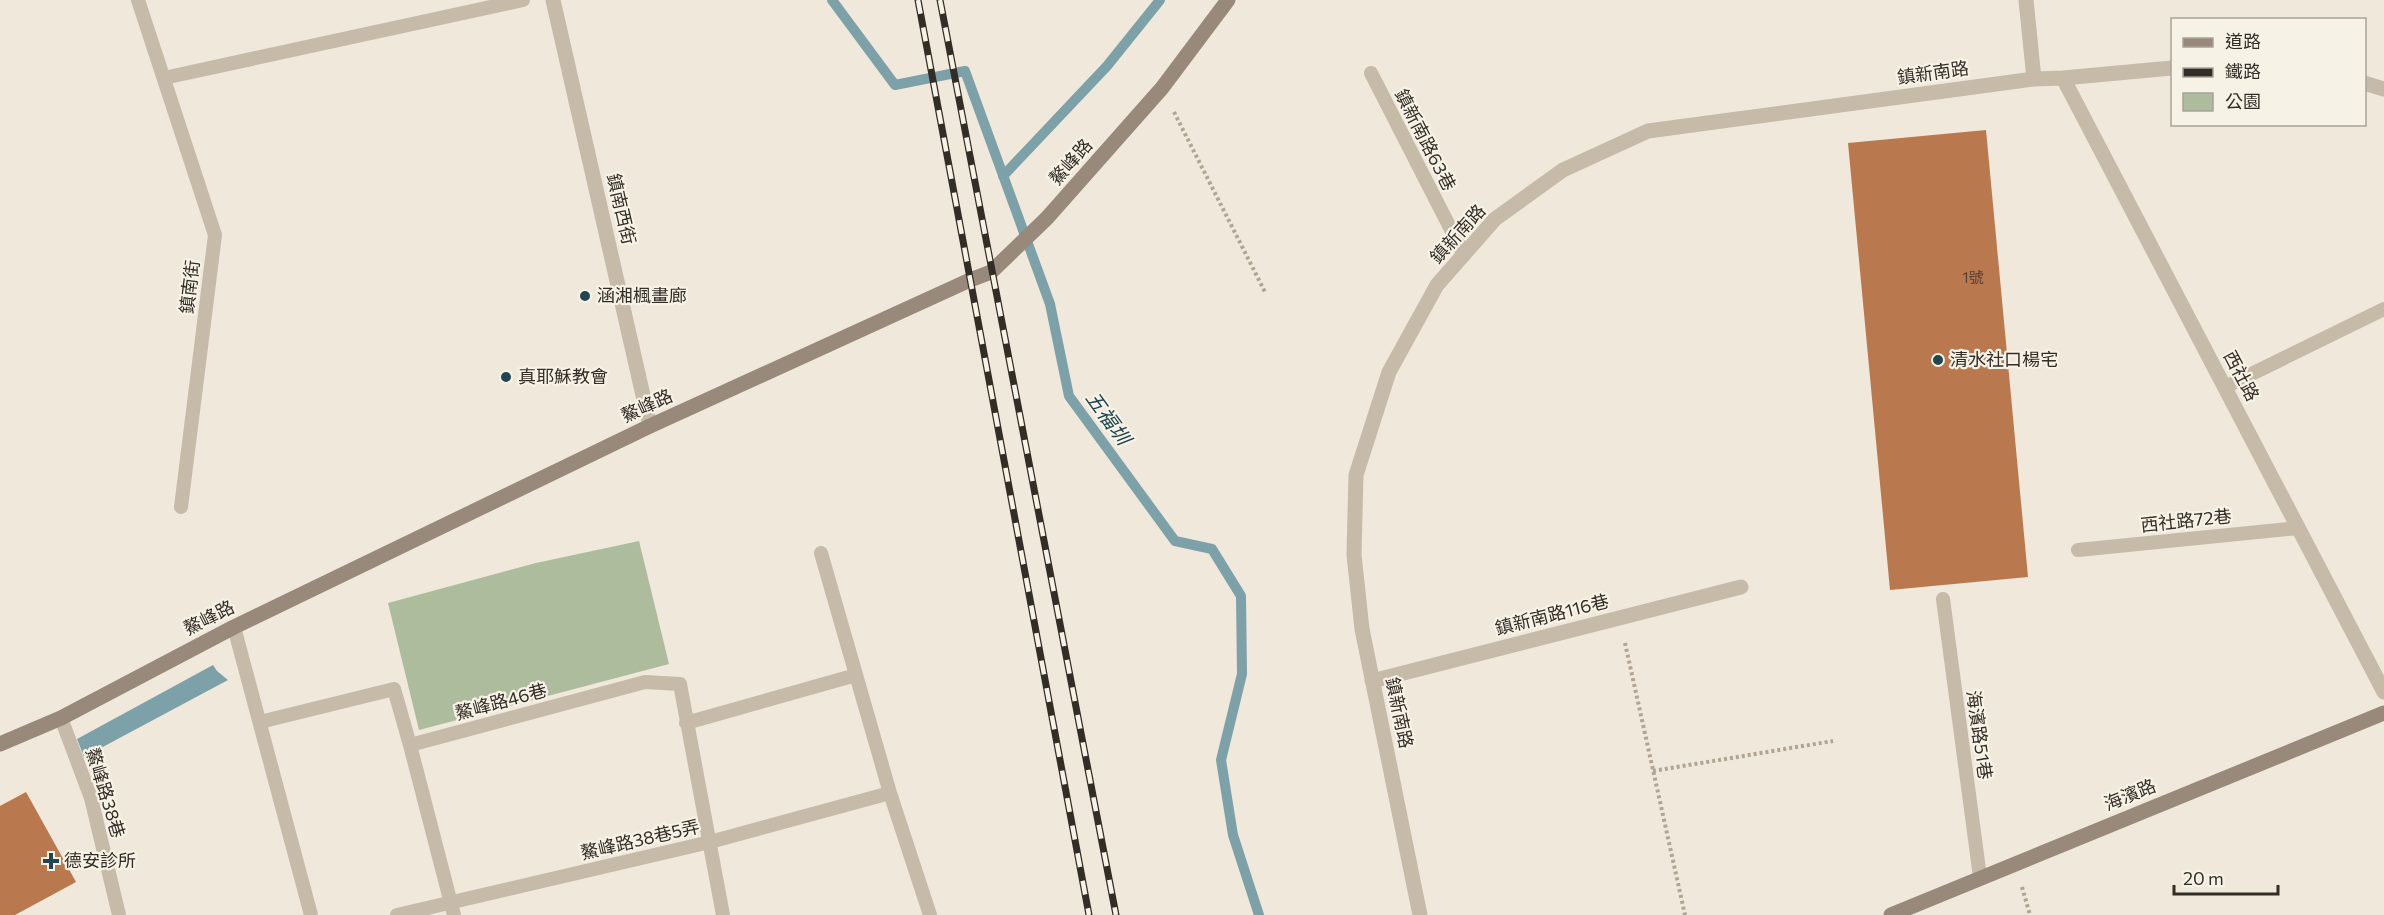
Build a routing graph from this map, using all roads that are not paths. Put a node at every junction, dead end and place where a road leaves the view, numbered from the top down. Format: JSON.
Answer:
{"nodes":[{"id":1,"x":138,"y":0,"type":"edge"},
{"id":2,"x":523,"y":0,"type":"edge"},
{"id":3,"x":553,"y":0,"type":"edge"},
{"id":4,"x":1228,"y":0,"type":"edge"},
{"id":5,"x":2026,"y":0,"type":"edge"},
{"id":6,"x":2171,"y":68,"type":"edge"},
{"id":7,"x":1371,"y":73,"type":"dead end"},
{"id":8,"x":164,"y":78,"type":"junction"},
{"id":9,"x":2063,"y":78,"type":"junction"},
{"id":10,"x":2034,"y":79,"type":"junction"},
{"id":11,"x":2366,"y":84,"type":"edge"},
{"id":12,"x":2384,"y":89,"type":"edge"},
{"id":13,"x":1464,"y":255,"type":"junction"},
{"id":14,"x":2384,"y":309,"type":"edge"},
{"id":15,"x":2225,"y":387,"type":"junction"},
{"id":16,"x":650,"y":426,"type":"junction"},
{"id":17,"x":181,"y":507,"type":"dead end"},
{"id":18,"x":2298,"y":528,"type":"junction"},
{"id":19,"x":2078,"y":550,"type":"dead end"},
{"id":20,"x":821,"y":553,"type":"dead end"},
{"id":21,"x":1742,"y":587,"type":"dead end"},
{"id":22,"x":1943,"y":599,"type":"dead end"},
{"id":23,"x":234,"y":627,"type":"junction"},
{"id":24,"x":856,"y":675,"type":"junction"},
{"id":25,"x":1372,"y":681,"type":"junction"},
{"id":26,"x":2384,"y":692,"type":"edge"},
{"id":27,"x":2384,"y":713,"type":"edge"},
{"id":28,"x":61,"y":718,"type":"junction"},
{"id":29,"x":260,"y":722,"type":"junction"},
{"id":30,"x":686,"y":723,"type":"junction"},
{"id":31,"x":0,"y":744,"type":"edge"},
{"id":32,"x":410,"y":745,"type":"junction"},
{"id":33,"x":890,"y":793,"type":"junction"},
{"id":34,"x":710,"y":842,"type":"junction"},
{"id":35,"x":1980,"y":877,"type":"junction"},
{"id":36,"x":452,"y":909,"type":"edge"},
{"id":37,"x":119,"y":915,"type":"edge"},
{"id":38,"x":311,"y":915,"type":"edge"},
{"id":39,"x":397,"y":915,"type":"edge"},
{"id":40,"x":723,"y":915,"type":"edge"},
{"id":41,"x":930,"y":915,"type":"edge"},
{"id":42,"x":1420,"y":915,"type":"edge"},
{"id":43,"x":1891,"y":915,"type":"edge"}],
"edges":[{"from":1,"to":8,"type":"lane","name":"鎮南街"},
{"from":2,"to":8,"type":"lane"},
{"from":3,"to":16,"type":"street","name":"鎮南西街"},
{"from":4,"to":16,"type":"street","name":"鰲峰路"},
{"from":5,"to":10,"type":"street"},
{"from":6,"to":9,"type":"street","name":"鎮新南路"},
{"from":7,"to":13,"type":"lane","name":"鎮新南路63巷"},
{"from":8,"to":17,"type":"lane","name":"鎮南街"},
{"from":9,"to":10,"type":"street","name":"鎮新南路"},
{"from":9,"to":15,"type":"street","name":"西社路"},
{"from":10,"to":13,"type":"street","name":"鎮新南路"},
{"from":11,"to":12,"type":"street"},
{"from":13,"to":25,"type":"street","name":"鎮新南路"},
{"from":14,"to":15,"type":"lane"},
{"from":15,"to":18,"type":"street","name":"西社路"},
{"from":16,"to":23,"type":"street","name":"鰲峰路"},
{"from":18,"to":19,"type":"lane","name":"西社路72巷"},
{"from":18,"to":26,"type":"street","name":"西社路"},
{"from":20,"to":24,"type":"lane"},
{"from":21,"to":25,"type":"street","name":"鎮新南路116巷"},
{"from":22,"to":35,"type":"lane","name":"海濱路51巷"},
{"from":23,"to":28,"type":"street","name":"鰲峰路"},
{"from":23,"to":29,"type":"lane"},
{"from":24,"to":30,"type":"lane"},
{"from":24,"to":33,"type":"lane"},
{"from":25,"to":42,"type":"street","name":"鎮新南路"},
{"from":27,"to":35,"type":"street","name":"海濱路"},
{"from":28,"to":31,"type":"street","name":"鰲峰路"},
{"from":28,"to":37,"type":"lane","name":"鰲峰路38巷"},
{"from":29,"to":32,"type":"lane"},
{"from":29,"to":38,"type":"lane"},
{"from":30,"to":32,"type":"lane","name":"鰲峰路46巷"},
{"from":30,"to":34,"type":"lane"},
{"from":32,"to":36,"type":"lane"},
{"from":33,"to":34,"type":"lane","name":"鰲峰路38巷5弄"},
{"from":33,"to":41,"type":"lane"},
{"from":34,"to":36,"type":"lane","name":"鰲峰路38巷5弄"},
{"from":34,"to":40,"type":"lane"},
{"from":35,"to":43,"type":"street","name":"海濱路"},
{"from":36,"to":39,"type":"lane","name":"鰲峰路38巷5弄"}]}
